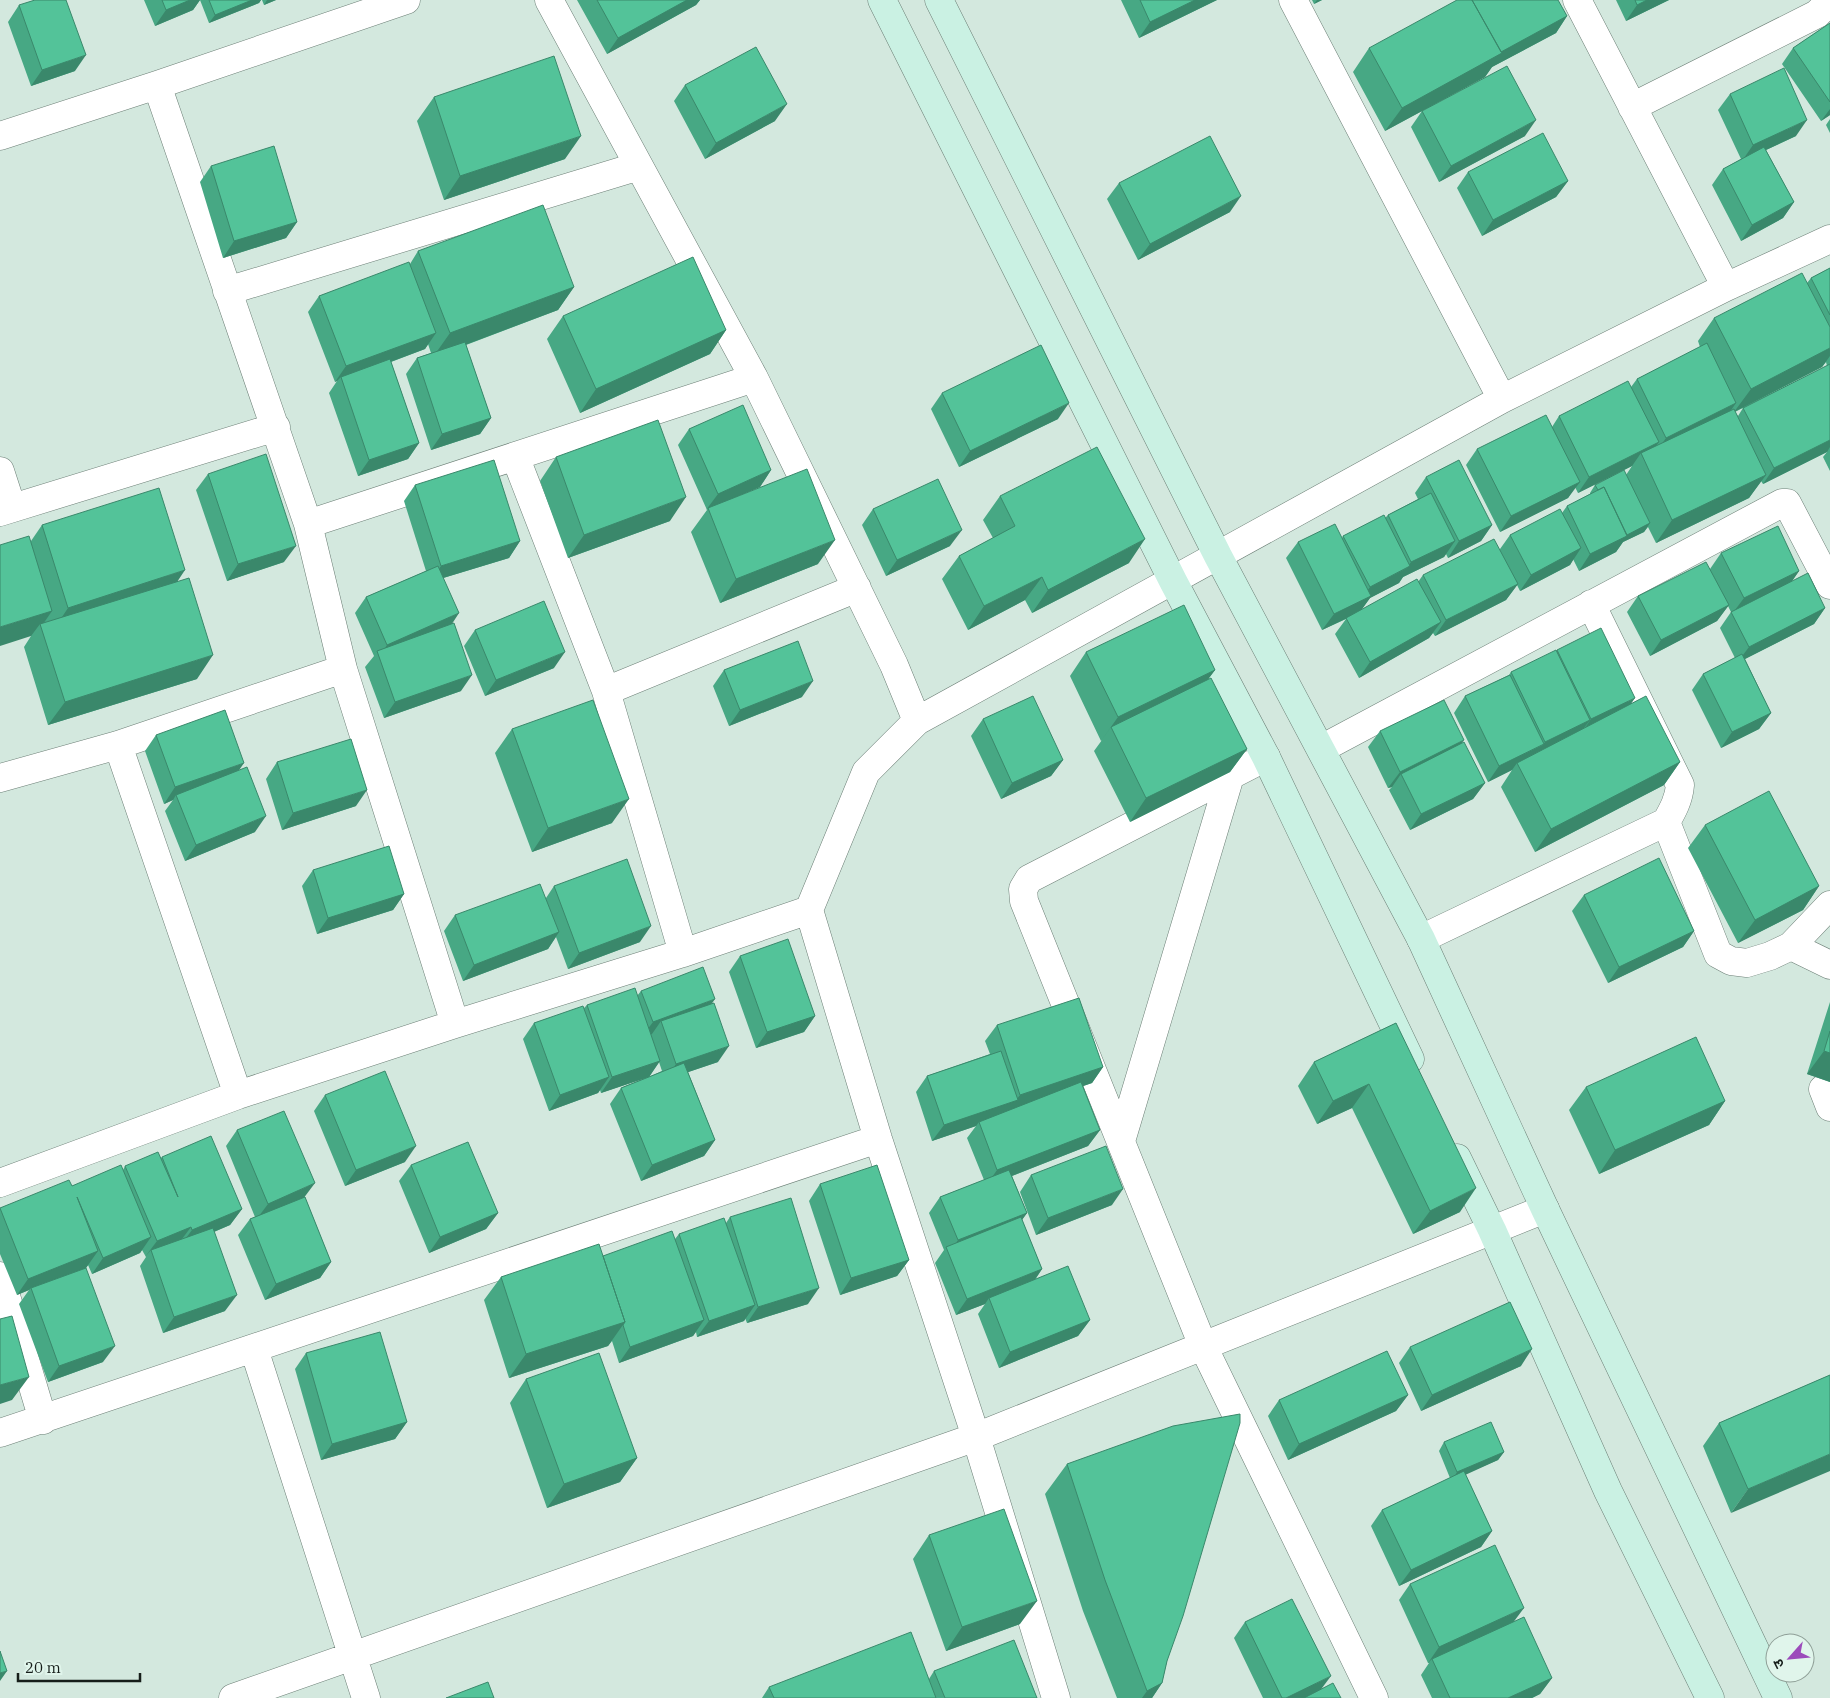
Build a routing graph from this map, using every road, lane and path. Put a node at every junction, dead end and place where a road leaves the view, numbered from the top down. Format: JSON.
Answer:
{"nodes":[{"id":1,"x":406,"y":0,"type":"edge"},
{"id":2,"x":549,"y":0,"type":"edge"},
{"id":3,"x":882,"y":0,"type":"edge"},
{"id":4,"x":939,"y":0,"type":"edge"},
{"id":5,"x":1294,"y":0,"type":"edge"},
{"id":6,"x":1577,"y":0,"type":"edge"},
{"id":7,"x":1830,"y":1,"type":"edge"},
{"id":8,"x":157,"y":85,"type":"junction"},
{"id":9,"x":1632,"y":107,"type":"junction"},
{"id":10,"x":0,"y":136,"type":"edge"},
{"id":11,"x":638,"y":166,"type":"junction"},
{"id":12,"x":1830,"y":239,"type":"edge"},
{"id":13,"x":1726,"y":287,"type":"junction"},
{"id":14,"x":227,"y":291,"type":"junction"},
{"id":15,"x":754,"y":378,"type":"junction"},
{"id":16,"x":1502,"y":400,"type":"junction"},
{"id":17,"x":276,"y":427,"type":"junction"},
{"id":18,"x":515,"y":456,"type":"junction"},
{"id":19,"x":0,"y":471,"type":"edge"},
{"id":20,"x":6,"y":510,"type":"edge"},
{"id":21,"x":308,"y":524,"type":"junction"},
{"id":22,"x":1218,"y":556,"type":"junction"},
{"id":23,"x":1173,"y":581,"type":"junction"},
{"id":24,"x":1830,"y":585,"type":"edge"},
{"id":25,"x":856,"y":588,"type":"junction"},
{"id":26,"x":1591,"y":604,"type":"junction"},
{"id":27,"x":343,"y":669,"type":"junction"},
{"id":28,"x":606,"y":691,"type":"junction"},
{"id":29,"x":917,"y":721,"type":"junction"},
{"id":30,"x":118,"y":744,"type":"junction"},
{"id":31,"x":1321,"y":749,"type":"junction"},
{"id":32,"x":1266,"y":757,"type":"junction"},
{"id":33,"x":1230,"y":776,"type":"junction"},
{"id":34,"x":0,"y":778,"type":"edge"},
{"id":35,"x":1666,"y":822,"type":"junction"},
{"id":36,"x":1830,"y":905,"type":"edge"},
{"id":37,"x":809,"y":910,"type":"junction"},
{"id":38,"x":1421,"y":939,"type":"junction"},
{"id":39,"x":1791,"y":946,"type":"junction"},
{"id":40,"x":683,"y":953,"type":"junction"},
{"id":41,"x":1830,"y":965,"type":"edge"},
{"id":42,"x":455,"y":1024,"type":"junction"},
{"id":43,"x":1419,"y":1078,"type":"edge"},
{"id":44,"x":238,"y":1095,"type":"junction"},
{"id":45,"x":1445,"y":1132,"type":"edge"},
{"id":46,"x":878,"y":1139,"type":"junction"},
{"id":47,"x":1121,"y":1142,"type":"junction"},
{"id":48,"x":0,"y":1183,"type":"edge"},
{"id":49,"x":1545,"y":1209,"type":"junction"},
{"id":50,"x":1492,"y":1230,"type":"junction"},
{"id":51,"x":0,"y":1276,"type":"edge"},
{"id":52,"x":1203,"y":1346,"type":"junction"},
{"id":53,"x":254,"y":1349,"type":"junction"},
{"id":54,"x":43,"y":1420,"type":"junction"},
{"id":55,"x":0,"y":1433,"type":"edge"},
{"id":56,"x":976,"y":1437,"type":"junction"},
{"id":57,"x":353,"y":1656,"type":"junction"},
{"id":58,"x":233,"y":1698,"type":"edge"},
{"id":59,"x":366,"y":1698,"type":"edge"},
{"id":60,"x":1056,"y":1698,"type":"edge"},
{"id":61,"x":1374,"y":1698,"type":"edge"},
{"id":62,"x":1710,"y":1698,"type":"edge"},
{"id":63,"x":1778,"y":1698,"type":"edge"}],
"edges":[{"from":1,"to":8,"type":"street"},
{"from":2,"to":11,"type":"street"},
{"from":3,"to":23,"type":"street"},
{"from":4,"to":22,"type":"street"},
{"from":5,"to":16,"type":"street"},
{"from":6,"to":9,"type":"street"},
{"from":7,"to":9,"type":"street"},
{"from":8,"to":10,"type":"street"},
{"from":8,"to":14,"type":"street"},
{"from":9,"to":13,"type":"street"},
{"from":11,"to":14,"type":"street"},
{"from":11,"to":15,"type":"street"},
{"from":12,"to":13,"type":"street"},
{"from":13,"to":16,"type":"street"},
{"from":14,"to":17,"type":"street"},
{"from":15,"to":18,"type":"street"},
{"from":15,"to":25,"type":"street"},
{"from":16,"to":22,"type":"street"},
{"from":17,"to":20,"type":"street"},
{"from":17,"to":21,"type":"street"},
{"from":18,"to":21,"type":"street"},
{"from":18,"to":28,"type":"street"},
{"from":19,"to":20,"type":"street"},
{"from":21,"to":27,"type":"street"},
{"from":22,"to":23,"type":"street"},
{"from":22,"to":31,"type":"street"},
{"from":23,"to":29,"type":"street"},
{"from":23,"to":32,"type":"street"},
{"from":24,"to":26,"type":"street"},
{"from":25,"to":28,"type":"street"},
{"from":25,"to":29,"type":"street"},
{"from":26,"to":31,"type":"street"},
{"from":26,"to":35,"type":"street"},
{"from":27,"to":30,"type":"street"},
{"from":27,"to":42,"type":"street"},
{"from":28,"to":40,"type":"street"},
{"from":29,"to":37,"type":"street"},
{"from":30,"to":34,"type":"street"},
{"from":30,"to":44,"type":"street"},
{"from":31,"to":38,"type":"street"},
{"from":32,"to":33,"type":"street"},
{"from":32,"to":43,"type":"street"},
{"from":33,"to":47,"type":"street"},
{"from":33,"to":47,"type":"street"},
{"from":35,"to":38,"type":"street"},
{"from":35,"to":39,"type":"street"},
{"from":36,"to":39,"type":"street"},
{"from":37,"to":40,"type":"street"},
{"from":37,"to":46,"type":"street"},
{"from":38,"to":49,"type":"street"},
{"from":39,"to":41,"type":"street"},
{"from":40,"to":42,"type":"street"},
{"from":42,"to":44,"type":"street"},
{"from":44,"to":48,"type":"street"},
{"from":45,"to":50,"type":"street"},
{"from":46,"to":53,"type":"street"},
{"from":46,"to":56,"type":"street"},
{"from":47,"to":52,"type":"street"},
{"from":49,"to":50,"type":"street"},
{"from":49,"to":63,"type":"street"},
{"from":50,"to":52,"type":"street"},
{"from":50,"to":62,"type":"street"},
{"from":51,"to":54,"type":"street"},
{"from":52,"to":56,"type":"street"},
{"from":52,"to":61,"type":"street"},
{"from":53,"to":54,"type":"street"},
{"from":53,"to":57,"type":"street"},
{"from":54,"to":55,"type":"street"},
{"from":56,"to":57,"type":"street"},
{"from":56,"to":60,"type":"street"},
{"from":57,"to":58,"type":"street"},
{"from":57,"to":59,"type":"street"}]}
